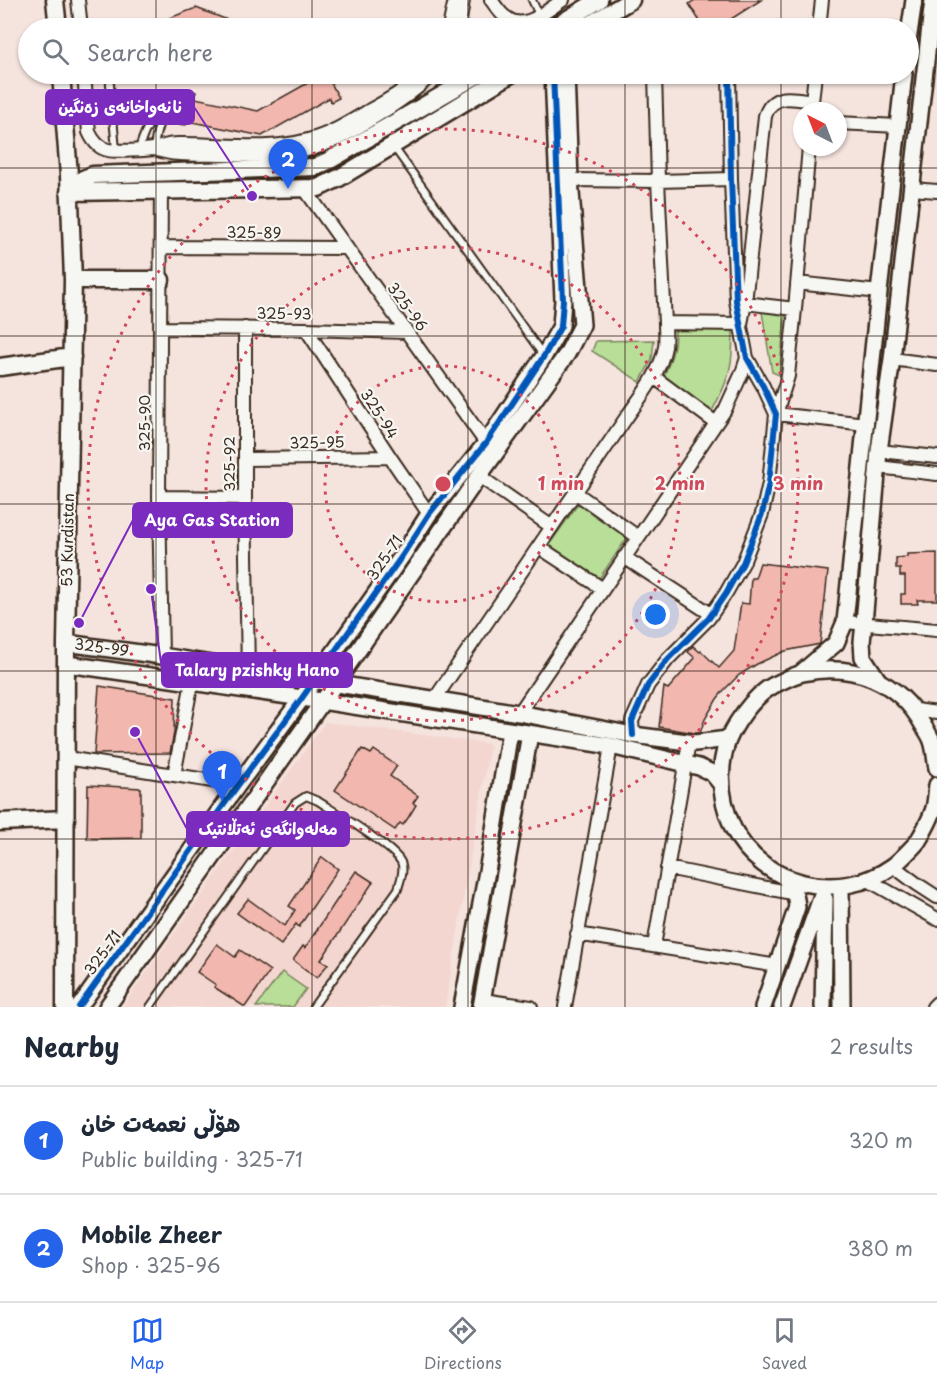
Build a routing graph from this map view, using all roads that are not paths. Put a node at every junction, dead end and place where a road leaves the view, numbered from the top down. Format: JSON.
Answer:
{"nodes":[{"id":1,"x":55,"y":0,"type":"edge"},
{"id":2,"x":78,"y":0,"type":"edge"},
{"id":3,"x":454,"y":0,"type":"edge"},
{"id":4,"x":463,"y":0,"type":"edge"},
{"id":5,"x":491,"y":0,"type":"edge"},
{"id":6,"x":532,"y":0,"type":"edge"},
{"id":7,"x":563,"y":0,"type":"edge"},
{"id":8,"x":599,"y":0,"type":"edge"},
{"id":9,"x":631,"y":0,"type":"edge"},
{"id":10,"x":822,"y":0,"type":"edge"},
{"id":11,"x":914,"y":0,"type":"edge"},
{"id":12,"x":933,"y":0,"type":"edge"},
{"id":13,"x":539,"y":15,"type":"junction"},
{"id":14,"x":57,"y":18,"type":"edge"},
{"id":15,"x":80,"y":18,"type":"edge"},
{"id":16,"x":455,"y":18,"type":"edge"},
{"id":17,"x":458,"y":18,"type":"edge"},
{"id":18,"x":507,"y":18,"type":"edge"},
{"id":19,"x":534,"y":18,"type":"edge"},
{"id":20,"x":572,"y":18,"type":"edge"},
{"id":21,"x":601,"y":18,"type":"edge"},
{"id":22,"x":820,"y":18,"type":"edge"},
{"id":23,"x":912,"y":18,"type":"edge"},
{"id":24,"x":62,"y":84,"type":"edge"},
{"id":25,"x":85,"y":84,"type":"edge"},
{"id":26,"x":110,"y":84,"type":"edge"},
{"id":27,"x":414,"y":84,"type":"edge"},
{"id":28,"x":418,"y":84,"type":"edge"},
{"id":29,"x":460,"y":84,"type":"edge"},
{"id":30,"x":495,"y":84,"type":"edge"},
{"id":31,"x":553,"y":84,"type":"edge"},
{"id":32,"x":566,"y":84,"type":"edge"},
{"id":33,"x":655,"y":84,"type":"edge"},
{"id":34,"x":729,"y":84,"type":"edge"},
{"id":35,"x":814,"y":84,"type":"edge"},
{"id":36,"x":903,"y":84,"type":"edge"},
{"id":37,"x":408,"y":91,"type":"junction"},
{"id":38,"x":798,"y":102,"type":"edge"},
{"id":39,"x":812,"y":102,"type":"edge"},
{"id":40,"x":847,"y":123,"type":"edge"},
{"id":41,"x":898,"y":126,"type":"junction"},
{"id":42,"x":393,"y":146,"type":"junction"},
{"id":43,"x":139,"y":149,"type":"junction"},
{"id":44,"x":154,"y":149,"type":"junction"},
{"id":45,"x":116,"y":151,"type":"junction"},
{"id":46,"x":808,"y":156,"type":"edge"},
{"id":47,"x":731,"y":179,"type":"junction"},
{"id":48,"x":570,"y":180,"type":"junction"},
{"id":49,"x":658,"y":181,"type":"junction"},
{"id":50,"x":304,"y":188,"type":"junction"},
{"id":51,"x":912,"y":189,"type":"junction"},
{"id":52,"x":161,"y":190,"type":"junction"},
{"id":53,"x":937,"y":191,"type":"edge"},
{"id":54,"x":69,"y":192,"type":"junction"},
{"id":55,"x":161,"y":247,"type":"junction"},
{"id":56,"x":347,"y":248,"type":"junction"},
{"id":57,"x":73,"y":280,"type":"junction"},
{"id":58,"x":161,"y":280,"type":"junction"},
{"id":59,"x":797,"y":283,"type":"junction"},
{"id":60,"x":879,"y":292,"type":"junction"},
{"id":61,"x":745,"y":303,"type":"junction"},
{"id":62,"x":795,"y":309,"type":"junction"},
{"id":63,"x":665,"y":323,"type":"junction"},
{"id":64,"x":741,"y":324,"type":"junction"},
{"id":65,"x":160,"y":328,"type":"junction"},
{"id":66,"x":245,"y":328,"type":"junction"},
{"id":67,"x":306,"y":328,"type":"junction"},
{"id":68,"x":407,"y":332,"type":"junction"},
{"id":69,"x":544,"y":356,"type":"junction"},
{"id":70,"x":72,"y":357,"type":"junction"},
{"id":71,"x":747,"y":358,"type":"junction"},
{"id":72,"x":892,"y":359,"type":"junction"},
{"id":73,"x":937,"y":365,"type":"edge"},
{"id":74,"x":0,"y":367,"type":"edge"},
{"id":75,"x":654,"y":377,"type":"junction"},
{"id":76,"x":776,"y":414,"type":"junction"},
{"id":77,"x":716,"y":423,"type":"junction"},
{"id":78,"x":866,"y":424,"type":"junction"},
{"id":79,"x":486,"y":443,"type":"junction"},
{"id":80,"x":879,"y":451,"type":"junction"},
{"id":81,"x":390,"y":457,"type":"junction"},
{"id":82,"x":937,"y":457,"type":"edge"},
{"id":83,"x":245,"y":459,"type":"junction"},
{"id":84,"x":878,"y":467,"type":"junction"},
{"id":85,"x":937,"y":474,"type":"edge"},
{"id":86,"x":479,"y":476,"type":"junction"},
{"id":87,"x":576,"y":493,"type":"junction"},
{"id":88,"x":159,"y":497,"type":"junction"},
{"id":89,"x":245,"y":498,"type":"junction"},
{"id":90,"x":429,"y":514,"type":"junction"},
{"id":91,"x":552,"y":527,"type":"junction"},
{"id":92,"x":638,"y":537,"type":"junction"},
{"id":93,"x":539,"y":547,"type":"junction"},
{"id":94,"x":624,"y":557,"type":"junction"},
{"id":95,"x":603,"y":590,"type":"junction"},
{"id":96,"x":711,"y":614,"type":"junction"},
{"id":97,"x":845,"y":622,"type":"junction"},
{"id":98,"x":864,"y":623,"type":"junction"},
{"id":99,"x":937,"y":630,"type":"edge"},
{"id":100,"x":66,"y":643,"type":"junction"},
{"id":101,"x":90,"y":646,"type":"junction"},
{"id":102,"x":162,"y":656,"type":"junction"},
{"id":103,"x":66,"y":664,"type":"junction"},
{"id":104,"x":87,"y":667,"type":"junction"},
{"id":105,"x":248,"y":671,"type":"junction"},
{"id":106,"x":801,"y":673,"type":"junction"},
{"id":107,"x":314,"y":680,"type":"junction"},
{"id":108,"x":878,"y":680,"type":"junction"},
{"id":109,"x":192,"y":682,"type":"junction"},
{"id":110,"x":334,"y":684,"type":"junction"},
{"id":111,"x":302,"y":698,"type":"junction"},
{"id":112,"x":434,"y":700,"type":"junction"},
{"id":113,"x":323,"y":701,"type":"junction"},
{"id":114,"x":915,"y":710,"type":"junction"},
{"id":115,"x":519,"y":713,"type":"junction"},
{"id":116,"x":937,"y":713,"type":"edge"},
{"id":117,"x":510,"y":730,"type":"junction"},
{"id":118,"x":530,"y":734,"type":"junction"},
{"id":119,"x":633,"y":735,"type":"junction"},
{"id":120,"x":728,"y":739,"type":"junction"},
{"id":121,"x":688,"y":742,"type":"junction"},
{"id":122,"x":611,"y":746,"type":"junction"},
{"id":123,"x":66,"y":758,"type":"junction"},
{"id":124,"x":684,"y":763,"type":"junction"},
{"id":125,"x":937,"y":768,"type":"edge"},
{"id":126,"x":174,"y":775,"type":"junction"},
{"id":127,"x":721,"y":784,"type":"junction"},
{"id":128,"x":238,"y":785,"type":"junction"},
{"id":129,"x":937,"y":785,"type":"edge"},
{"id":130,"x":66,"y":819,"type":"junction"},
{"id":131,"x":0,"y":822,"type":"edge"},
{"id":132,"x":893,"y":866,"type":"junction"},
{"id":133,"x":667,"y":868,"type":"junction"},
{"id":134,"x":784,"y":877,"type":"junction"},
{"id":135,"x":868,"y":880,"type":"junction"},
{"id":136,"x":833,"y":887,"type":"junction"},
{"id":137,"x":796,"y":894,"type":"junction"},
{"id":138,"x":934,"y":895,"type":"edge"},
{"id":139,"x":923,"y":912,"type":"junction"},
{"id":140,"x":937,"y":919,"type":"edge"},
{"id":141,"x":577,"y":934,"type":"junction"},
{"id":142,"x":654,"y":946,"type":"junction"},
{"id":143,"x":778,"y":966,"type":"junction"},
{"id":144,"x":482,"y":1003,"type":"edge"},
{"id":145,"x":937,"y":1003,"type":"edge"},
{"id":146,"x":65,"y":1007,"type":"edge"},
{"id":147,"x":79,"y":1007,"type":"edge"},
{"id":148,"x":107,"y":1007,"type":"edge"},
{"id":149,"x":150,"y":1007,"type":"edge"},
{"id":150,"x":313,"y":1007,"type":"edge"},
{"id":151,"x":462,"y":1007,"type":"edge"},
{"id":152,"x":531,"y":1007,"type":"edge"},
{"id":153,"x":565,"y":1007,"type":"edge"},
{"id":154,"x":763,"y":1007,"type":"edge"},
{"id":155,"x":782,"y":1007,"type":"edge"},
{"id":156,"x":823,"y":1007,"type":"edge"},
{"id":157,"x":842,"y":1007,"type":"edge"},
{"id":158,"x":933,"y":1007,"type":"edge"}],
"edges":[{"from":1,"to":14,"type":"main road"},
{"from":2,"to":15,"type":"street"},
{"from":3,"to":16,"type":"street"},
{"from":4,"to":17,"type":"street"},
{"from":5,"to":18,"type":"street"},
{"from":6,"to":13,"type":"lane"},
{"from":7,"to":13,"type":"street"},
{"from":8,"to":20,"type":"main road"},
{"from":9,"to":21,"type":"main road"},
{"from":10,"to":22,"type":"street"},
{"from":11,"to":23,"type":"street"},
{"from":12,"to":51,"type":"street"},
{"from":13,"to":19,"type":"street"},
{"from":24,"to":54,"type":"main road","name":"53 Kurdistan"},
{"from":25,"to":45,"type":"street"},
{"from":26,"to":45,"type":"lane"},
{"from":27,"to":37,"type":"street"},
{"from":28,"to":37,"type":"street"},
{"from":29,"to":54,"type":"main road"},
{"from":30,"to":42,"type":"main road"},
{"from":31,"to":69,"type":"street","name":"325-71"},
{"from":32,"to":48,"type":"street","name":"325-71"},
{"from":33,"to":49,"type":"street"},
{"from":34,"to":47,"type":"street"},
{"from":35,"to":39,"type":"street"},
{"from":36,"to":41,"type":"street"},
{"from":37,"to":44,"type":"street"},
{"from":38,"to":61,"type":"street"},
{"from":40,"to":41,"type":"street"},
{"from":41,"to":60,"type":"street"},
{"from":42,"to":50,"type":"main road"},
{"from":42,"to":69,"type":"lane"},
{"from":43,"to":44,"type":"street"},
{"from":43,"to":44,"type":"lane"},
{"from":43,"to":45,"type":"street"},
{"from":46,"to":59,"type":"street"},
{"from":47,"to":49,"type":"street"},
{"from":47,"to":64,"type":"street"},
{"from":48,"to":49,"type":"street"},
{"from":48,"to":86,"type":"street","name":"325-71"},
{"from":49,"to":63,"type":"street"},
{"from":50,"to":52,"type":"main road"},
{"from":50,"to":56,"type":"street","name":"325-96"},
{"from":51,"to":53,"type":"street"},
{"from":51,"to":72,"type":"street"},
{"from":52,"to":54,"type":"main road"},
{"from":52,"to":55,"type":"street","name":"325-90"},
{"from":54,"to":57,"type":"main road","name":"53 Kurdistan"},
{"from":55,"to":56,"type":"street","name":"325-89"},
{"from":55,"to":58,"type":"street","name":"325-90"},
{"from":56,"to":68,"type":"street","name":"325-96"},
{"from":57,"to":58,"type":"main road"},
{"from":57,"to":70,"type":"main road","name":"53 Kurdistan"},
{"from":58,"to":65,"type":"street","name":"325-90"},
{"from":59,"to":60,"type":"street"},
{"from":59,"to":62,"type":"street"},
{"from":60,"to":78,"type":"street"},
{"from":61,"to":62,"type":"street"},
{"from":61,"to":64,"type":"street"},
{"from":62,"to":76,"type":"street"},
{"from":63,"to":64,"type":"street"},
{"from":63,"to":75,"type":"street"},
{"from":64,"to":71,"type":"street"},
{"from":65,"to":66,"type":"street","name":"325-93"},
{"from":65,"to":88,"type":"street","name":"325-90"},
{"from":66,"to":67,"type":"street","name":"325-93"},
{"from":66,"to":83,"type":"street","name":"325-92"},
{"from":67,"to":68,"type":"street","name":"325-93"},
{"from":67,"to":81,"type":"street","name":"325-94"},
{"from":68,"to":79,"type":"street","name":"325-96"},
{"from":69,"to":79,"type":"street","name":"325-71"},
{"from":70,"to":74,"type":"main road"},
{"from":70,"to":100,"type":"main road","name":"53 Kurdistan"},
{"from":71,"to":76,"type":"street"},
{"from":71,"to":77,"type":"street"},
{"from":72,"to":73,"type":"street"},
{"from":72,"to":80,"type":"street"},
{"from":75,"to":77,"type":"street"},
{"from":75,"to":87,"type":"street"},
{"from":76,"to":78,"type":"street"},
{"from":76,"to":96,"type":"street"},
{"from":77,"to":92,"type":"street"},
{"from":78,"to":97,"type":"street"},
{"from":79,"to":90,"type":"street","name":"325-71"},
{"from":80,"to":82,"type":"street"},
{"from":80,"to":84,"type":"street"},
{"from":81,"to":83,"type":"street","name":"325-95"},
{"from":81,"to":90,"type":"street","name":"325-94"},
{"from":83,"to":89,"type":"street","name":"325-92"},
{"from":84,"to":85,"type":"street"},
{"from":84,"to":98,"type":"street"},
{"from":86,"to":91,"type":"street"},
{"from":86,"to":110,"type":"street","name":"325-71"},
{"from":87,"to":91,"type":"street"},
{"from":87,"to":92,"type":"street"},
{"from":88,"to":89,"type":"street"},
{"from":88,"to":102,"type":"street","name":"325-90"},
{"from":89,"to":105,"type":"street","name":"325-92"},
{"from":90,"to":107,"type":"street","name":"325-71"},
{"from":91,"to":93,"type":"street"},
{"from":92,"to":94,"type":"street"},
{"from":93,"to":95,"type":"street"},
{"from":93,"to":112,"type":"street"},
{"from":94,"to":95,"type":"street"},
{"from":94,"to":96,"type":"street"},
{"from":95,"to":115,"type":"street"},
{"from":96,"to":119,"type":"street"},
{"from":97,"to":98,"type":"street"},
{"from":97,"to":106,"type":"street"},
{"from":98,"to":99,"type":"street"},
{"from":98,"to":108,"type":"street"},
{"from":100,"to":101,"type":"street","name":"325-99"},
{"from":100,"to":103,"type":"main road","name":"53 Kurdistan"},
{"from":101,"to":102,"type":"street","name":"325-99"},
{"from":101,"to":104,"type":"street"},
{"from":102,"to":105,"type":"street","name":"325-99"},
{"from":103,"to":104,"type":"street"},
{"from":103,"to":123,"type":"main road","name":"53 Kurdistan"},
{"from":104,"to":109,"type":"street"},
{"from":105,"to":107,"type":"street","name":"325-99"},
{"from":106,"to":108,"type":"street"},
{"from":106,"to":120,"type":"street"},
{"from":107,"to":110,"type":"street","name":"325-99"},
{"from":107,"to":111,"type":"street","name":"325-71"},
{"from":108,"to":114,"type":"street"},
{"from":109,"to":111,"type":"street"},
{"from":109,"to":126,"type":"street"},
{"from":110,"to":112,"type":"street","name":"325-99"},
{"from":110,"to":113,"type":"street","name":"325-71"},
{"from":111,"to":113,"type":"street"},
{"from":111,"to":128,"type":"street","name":"325-71"},
{"from":112,"to":115,"type":"street","name":"325-99"},
{"from":113,"to":117,"type":"street"},
{"from":113,"to":148,"type":"street","name":"325-71"},
{"from":114,"to":116,"type":"street"},
{"from":114,"to":125,"type":"street"},
{"from":115,"to":119,"type":"street","name":"325-99"},
{"from":117,"to":118,"type":"street"},
{"from":117,"to":151,"type":"street"},
{"from":118,"to":122,"type":"street"},
{"from":118,"to":144,"type":"street"},
{"from":119,"to":121,"type":"street","name":"325-99"},
{"from":120,"to":121,"type":"street","name":"325-99"},
{"from":120,"to":127,"type":"street"},
{"from":121,"to":124,"type":"street"},
{"from":122,"to":124,"type":"street"},
{"from":122,"to":141,"type":"street"},
{"from":123,"to":126,"type":"street"},
{"from":123,"to":130,"type":"main road","name":"53 Kurdistan"},
{"from":124,"to":127,"type":"street"},
{"from":124,"to":133,"type":"street"},
{"from":126,"to":128,"type":"street"},
{"from":127,"to":134,"type":"street"},
{"from":128,"to":147,"type":"street","name":"325-71"},
{"from":129,"to":132,"type":"street"},
{"from":130,"to":131,"type":"main road"},
{"from":130,"to":146,"type":"main road","name":"53 Kurdistan"},
{"from":132,"to":135,"type":"street"},
{"from":132,"to":138,"type":"street"},
{"from":133,"to":137,"type":"street"},
{"from":133,"to":142,"type":"street"},
{"from":134,"to":136,"type":"street"},
{"from":134,"to":137,"type":"street"},
{"from":135,"to":136,"type":"street"},
{"from":135,"to":139,"type":"street"},
{"from":136,"to":155,"type":"street"},
{"from":136,"to":156,"type":"street"},
{"from":136,"to":157,"type":"street"},
{"from":137,"to":143,"type":"street"},
{"from":138,"to":139,"type":"street"},
{"from":139,"to":140,"type":"street"},
{"from":141,"to":142,"type":"street"},
{"from":141,"to":153,"type":"street"},
{"from":142,"to":143,"type":"street"},
{"from":143,"to":154,"type":"street"},
{"from":144,"to":152,"type":"street"},
{"from":145,"to":158,"type":"street"},
{"from":149,"to":150,"type":"lane"}]}
